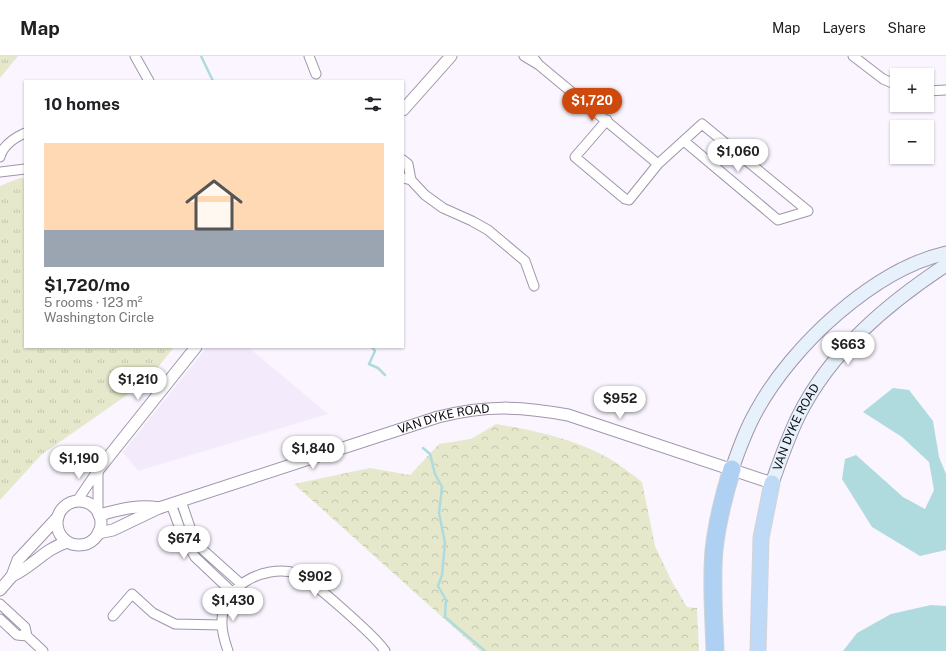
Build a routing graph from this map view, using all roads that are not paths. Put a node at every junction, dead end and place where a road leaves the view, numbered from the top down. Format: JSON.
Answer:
{"nodes":[{"id":1,"x":135,"y":56,"type":"edge"},
{"id":2,"x":309,"y":56,"type":"edge"},
{"id":3,"x":451,"y":56,"type":"edge"},
{"id":4,"x":524,"y":56,"type":"edge"},
{"id":5,"x":532,"y":56,"type":"edge"},
{"id":6,"x":853,"y":56,"type":"edge"},
{"id":7,"x":539,"y":65,"type":"junction"},
{"id":8,"x":316,"y":74,"type":"dead end"},
{"id":9,"x":148,"y":80,"type":"edge"},
{"id":10,"x":890,"y":82,"type":"edge"},
{"id":11,"x":946,"y":90,"type":"edge"},
{"id":12,"x":934,"y":91,"type":"edge"},
{"id":13,"x":404,"y":109,"type":"edge"},
{"id":14,"x":607,"y":120,"type":"junction"},
{"id":15,"x":24,"y":134,"type":"edge"},
{"id":16,"x":684,"y":141,"type":"junction"},
{"id":17,"x":0,"y":157,"type":"edge"},
{"id":18,"x":404,"y":161,"type":"edge"},
{"id":19,"x":658,"y":164,"type":"junction"},
{"id":20,"x":1,"y":169,"type":"edge"},
{"id":21,"x":24,"y":169,"type":"edge"},
{"id":22,"x":407,"y":179,"type":"edge"},
{"id":23,"x":946,"y":253,"type":"edge"},
{"id":24,"x":946,"y":265,"type":"edge"},
{"id":25,"x":534,"y":286,"type":"dead end"},
{"id":26,"x":195,"y":348,"type":"edge"},
{"id":27,"x":732,"y":469,"type":"junction"},
{"id":28,"x":98,"y":470,"type":"junction"},
{"id":29,"x":772,"y":483,"type":"junction"},
{"id":30,"x":77,"y":501,"type":"junction"},
{"id":31,"x":176,"y":502,"type":"junction"},
{"id":32,"x":159,"y":508,"type":"junction"},
{"id":33,"x":98,"y":514,"type":"junction"},
{"id":34,"x":58,"y":517,"type":"junction"},
{"id":35,"x":98,"y":533,"type":"junction"},
{"id":36,"x":67,"y":542,"type":"junction"},
{"id":37,"x":12,"y":576,"type":"junction"},
{"id":38,"x":241,"y":584,"type":"junction"},
{"id":39,"x":0,"y":590,"type":"edge"},
{"id":40,"x":232,"y":592,"type":"junction"},
{"id":41,"x":0,"y":604,"type":"edge"},
{"id":42,"x":113,"y":616,"type":"dead end"},
{"id":43,"x":0,"y":619,"type":"edge"},
{"id":44,"x":222,"y":625,"type":"junction"},
{"id":45,"x":27,"y":636,"type":"junction"},
{"id":46,"x":43,"y":651,"type":"edge"},
{"id":47,"x":228,"y":651,"type":"edge"},
{"id":48,"x":385,"y":651,"type":"edge"},
{"id":49,"x":716,"y":651,"type":"edge"},
{"id":50,"x":758,"y":651,"type":"edge"}],
"edges":[{"from":1,"to":9,"type":"street"},
{"from":2,"to":8,"type":"street"},
{"from":3,"to":13,"type":"street"},
{"from":4,"to":7,"type":"street"},
{"from":5,"to":7,"type":"street"},
{"from":6,"to":10,"type":"street"},
{"from":7,"to":14,"type":"street"},
{"from":11,"to":12,"type":"street"},
{"from":14,"to":19,"type":"street"},
{"from":14,"to":19,"type":"street"},
{"from":15,"to":17,"type":"street"},
{"from":16,"to":16,"type":"street"},
{"from":16,"to":19,"type":"street"},
{"from":18,"to":22,"type":"street"},
{"from":20,"to":21,"type":"street"},
{"from":22,"to":25,"type":"street"},
{"from":23,"to":27,"type":"main road"},
{"from":24,"to":29,"type":"main road","name":"VAN DYKE ROAD"},
{"from":26,"to":28,"type":"street"},
{"from":27,"to":29,"type":"street","name":"VAN DYKE ROAD"},
{"from":27,"to":31,"type":"street","name":"VAN DYKE ROAD"},
{"from":27,"to":49,"type":"highway"},
{"from":28,"to":30,"type":"street"},
{"from":28,"to":33,"type":"street"},
{"from":29,"to":50,"type":"highway"},
{"from":30,"to":33,"type":"street"},
{"from":30,"to":34,"type":"street"},
{"from":31,"to":32,"type":"street","name":"VAN DYKE ROAD"},
{"from":31,"to":38,"type":"street"},
{"from":31,"to":40,"type":"street"},
{"from":32,"to":33,"type":"street","name":"VAN DYKE ROAD"},
{"from":32,"to":35,"type":"street","name":"VAN DYKE ROAD"},
{"from":33,"to":35,"type":"street"},
{"from":34,"to":36,"type":"street"},
{"from":34,"to":37,"type":"street"},
{"from":35,"to":36,"type":"street"},
{"from":36,"to":37,"type":"street"},
{"from":37,"to":39,"type":"street"},
{"from":38,"to":40,"type":"street"},
{"from":38,"to":48,"type":"street"},
{"from":40,"to":44,"type":"street"},
{"from":41,"to":45,"type":"street"},
{"from":42,"to":44,"type":"street"},
{"from":43,"to":45,"type":"street"},
{"from":44,"to":47,"type":"street"},
{"from":45,"to":46,"type":"street"}]}
